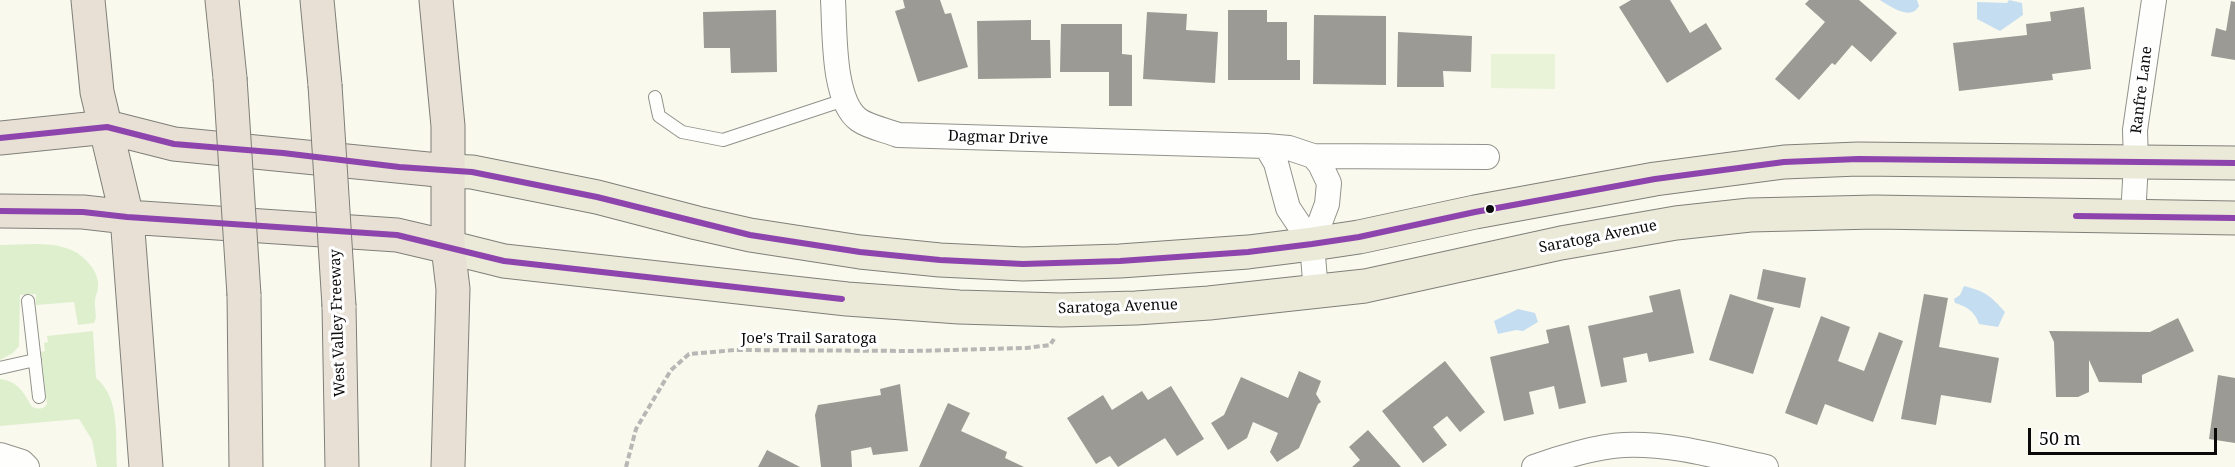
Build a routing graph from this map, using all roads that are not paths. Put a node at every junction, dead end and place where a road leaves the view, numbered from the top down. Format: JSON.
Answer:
{"nodes":[{"id":1,"x":88,"y":0,"type":"edge"},
{"id":2,"x":222,"y":0,"type":"edge"},
{"id":3,"x":317,"y":0,"type":"edge"},
{"id":4,"x":436,"y":0,"type":"edge"},
{"id":5,"x":833,"y":0,"type":"edge"},
{"id":6,"x":2154,"y":0,"type":"edge"},
{"id":7,"x":655,"y":98,"type":"dead end"},
{"id":8,"x":844,"y":100,"type":"junction"},
{"id":9,"x":107,"y":127,"type":"junction"},
{"id":10,"x":0,"y":138,"type":"edge"},
{"id":11,"x":1266,"y":146,"type":"junction"},
{"id":12,"x":1313,"y":156,"type":"junction"},
{"id":13,"x":1487,"y":157,"type":"dead end"},
{"id":14,"x":2136,"y":163,"type":"junction"},
{"id":15,"x":2235,"y":163,"type":"edge"},
{"id":16,"x":448,"y":171,"type":"junction"},
{"id":17,"x":0,"y":211,"type":"edge"},
{"id":18,"x":127,"y":217,"type":"junction"},
{"id":19,"x":2133,"y":217,"type":"junction"},
{"id":20,"x":2235,"y":218,"type":"edge"},
{"id":21,"x":1312,"y":244,"type":"junction"},
{"id":22,"x":448,"y":248,"type":"junction"},
{"id":23,"x":1316,"y":292,"type":"junction"},
{"id":24,"x":28,"y":301,"type":"dead end"},
{"id":25,"x":34,"y":360,"type":"junction"},
{"id":26,"x":0,"y":368,"type":"edge"},
{"id":27,"x":39,"y":397,"type":"dead end"},
{"id":28,"x":0,"y":455,"type":"edge"},
{"id":29,"x":27,"y":467,"type":"edge"},
{"id":30,"x":146,"y":467,"type":"edge"},
{"id":31,"x":246,"y":467,"type":"edge"},
{"id":32,"x":342,"y":467,"type":"edge"},
{"id":33,"x":448,"y":467,"type":"edge"},
{"id":34,"x":1534,"y":467,"type":"edge"},
{"id":35,"x":1766,"y":467,"type":"edge"}],
"edges":[{"from":1,"to":9,"type":"highway"},
{"from":2,"to":31,"type":"highway","bridge":true},
{"from":3,"to":32,"type":"highway","name":"West Valley Freeway","bridge":true},
{"from":4,"to":16,"type":"highway"},
{"from":5,"to":8,"type":"street","name":"Dagmar Drive"},
{"from":6,"to":14,"type":"street","name":"Ranfre Lane"},
{"from":7,"to":8,"type":"lane"},
{"from":8,"to":11,"type":"street","name":"Dagmar Drive"},
{"from":9,"to":10,"type":"highway"},
{"from":9,"to":16,"type":"highway"},
{"from":9,"to":18,"type":"highway"},
{"from":11,"to":12,"type":"street","name":"Dagmar Drive"},
{"from":11,"to":21,"type":"street"},
{"from":12,"to":13,"type":"street","name":"Dagmar Drive"},
{"from":12,"to":21,"type":"street"},
{"from":14,"to":15,"type":"main road"},
{"from":14,"to":19,"type":"street","name":"Ranfre Lane"},
{"from":14,"to":21,"type":"main road"},
{"from":16,"to":21,"type":"main road"},
{"from":16,"to":22,"type":"highway"},
{"from":17,"to":18,"type":"highway","name":"Saratoga Avenue"},
{"from":18,"to":22,"type":"highway","name":"Saratoga Avenue"},
{"from":18,"to":30,"type":"highway"},
{"from":19,"to":20,"type":"main road","name":"Saratoga Avenue"},
{"from":19,"to":23,"type":"main road","name":"Saratoga Avenue"},
{"from":21,"to":23,"type":"street"},
{"from":22,"to":23,"type":"main road","name":"Saratoga Avenue"},
{"from":22,"to":33,"type":"highway"},
{"from":24,"to":25,"type":"lane"},
{"from":25,"to":26,"type":"lane"},
{"from":25,"to":27,"type":"lane"},
{"from":28,"to":29,"type":"street"},
{"from":34,"to":35,"type":"street"}]}
